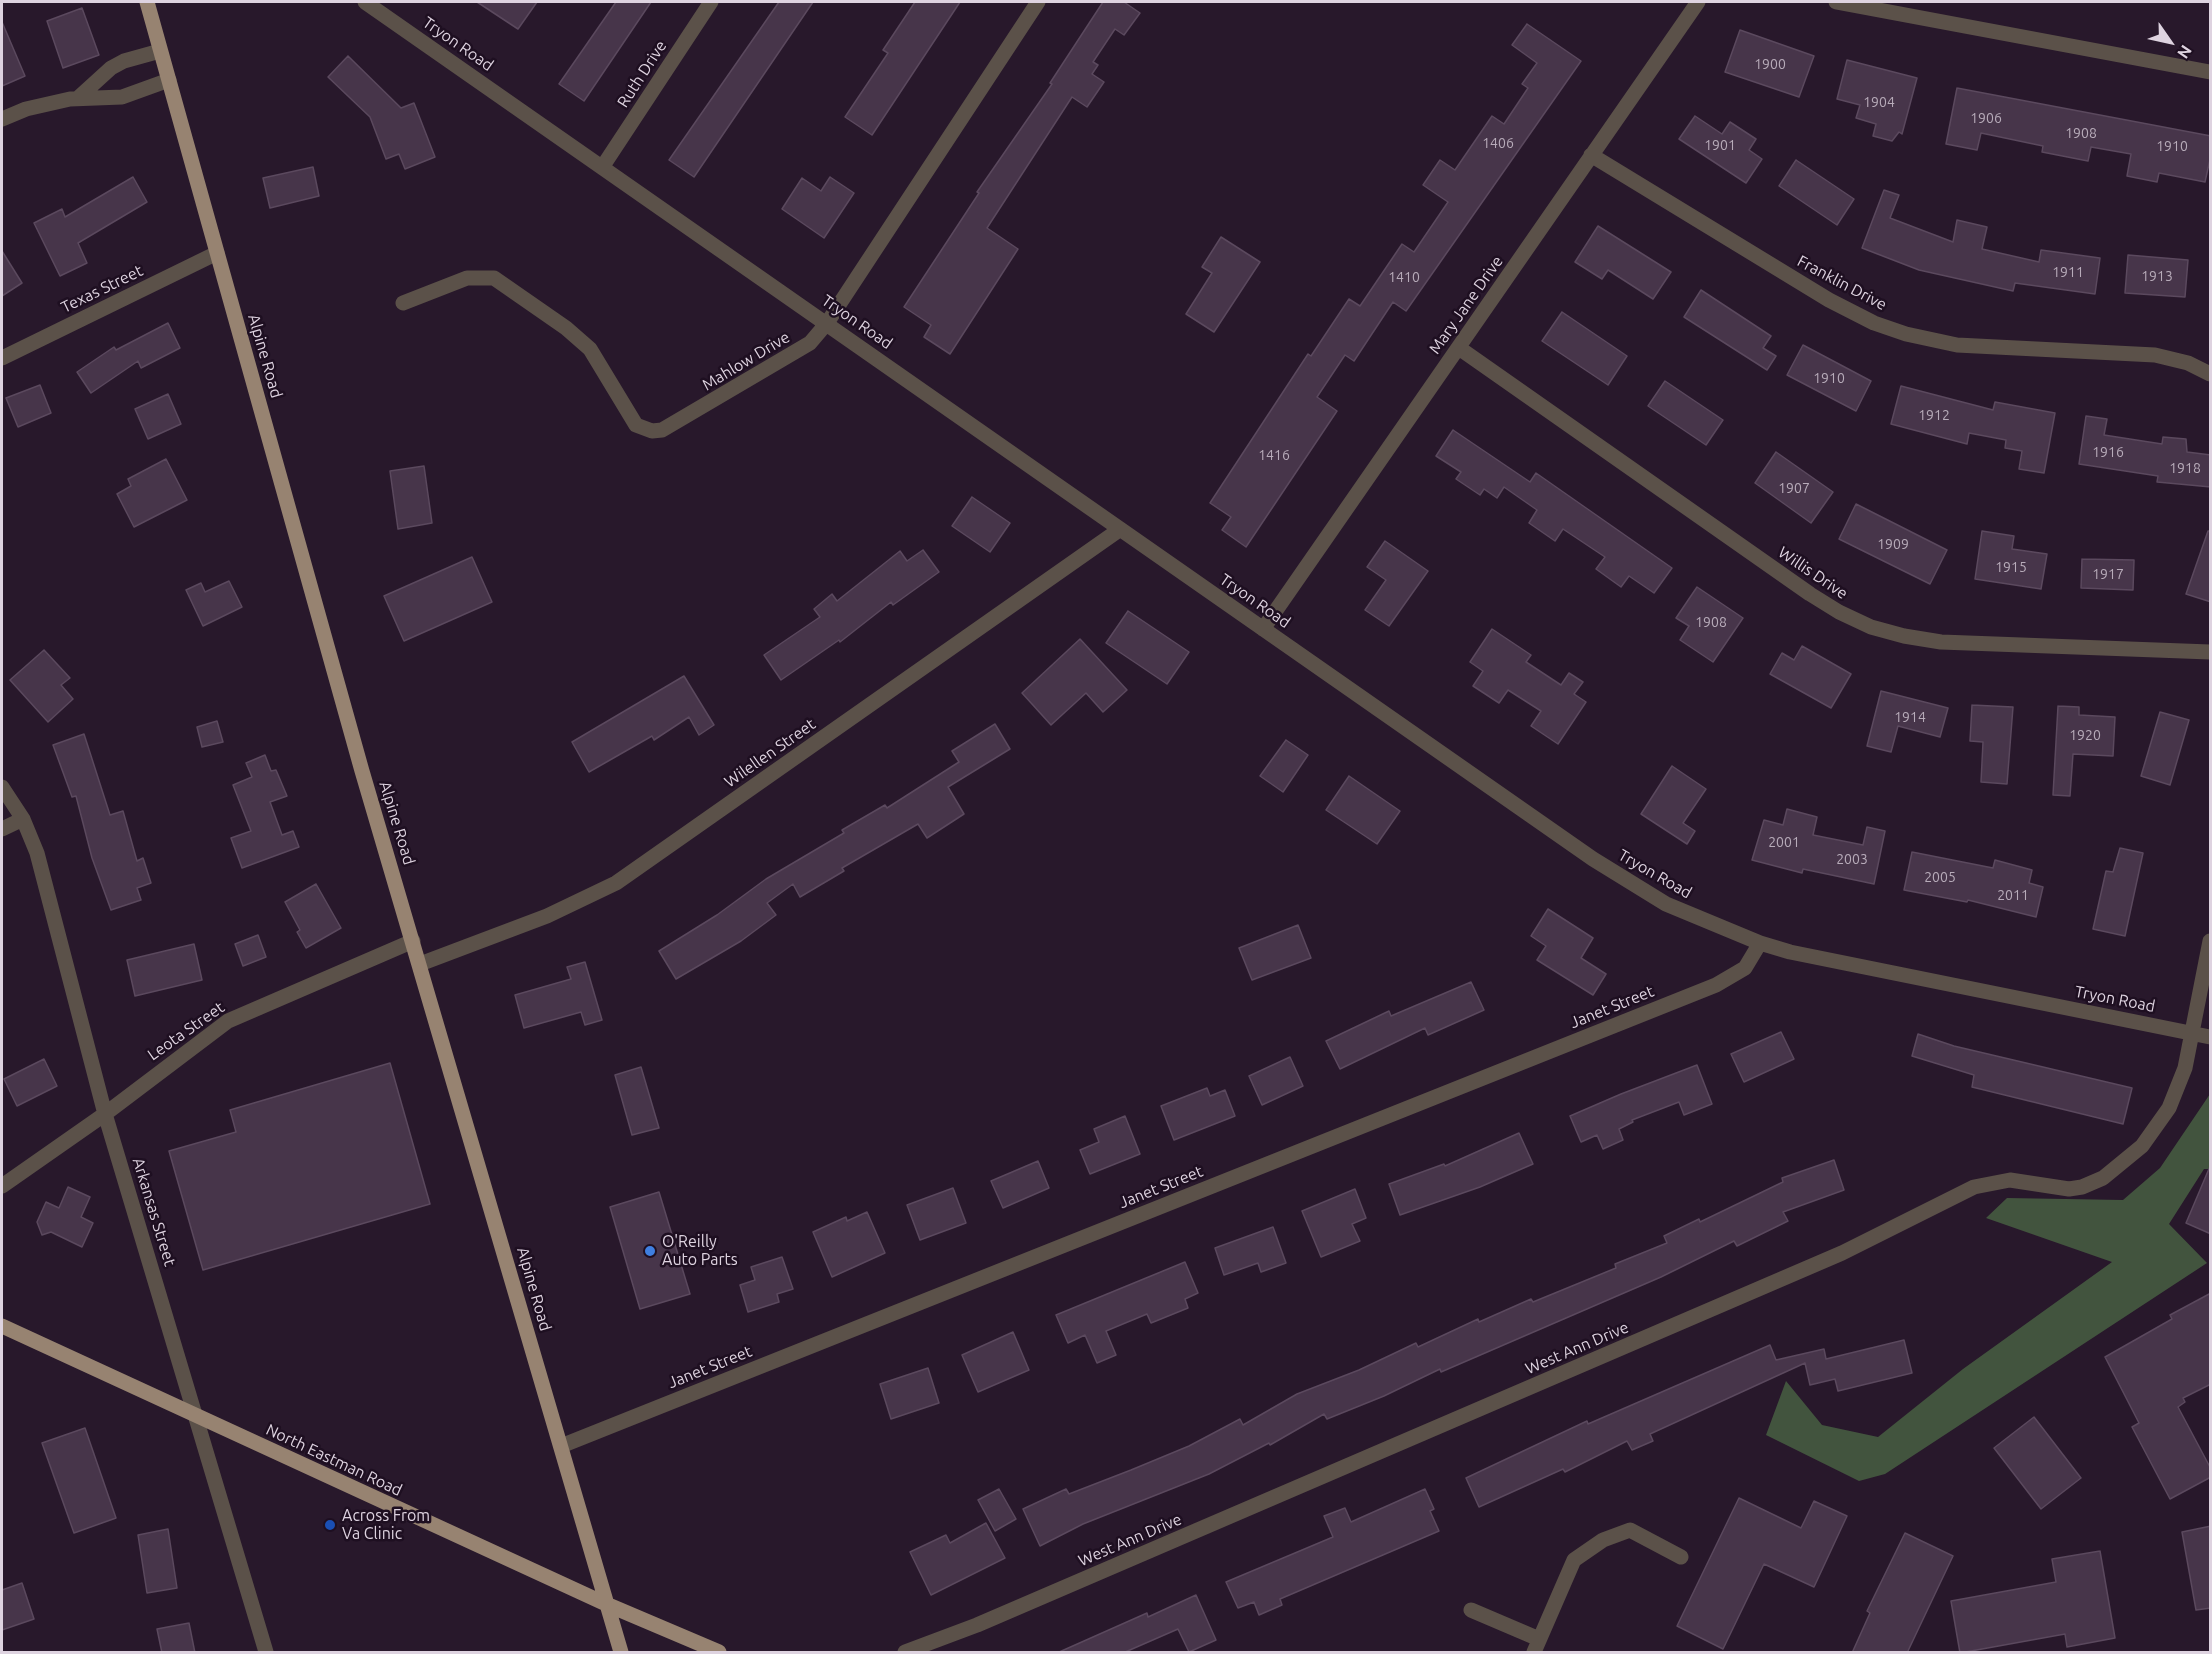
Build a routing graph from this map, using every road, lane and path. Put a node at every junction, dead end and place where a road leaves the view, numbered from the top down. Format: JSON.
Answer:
{"nodes":[{"id":1,"x":147,"y":2,"type":"edge"},
{"id":2,"x":154,"y":2,"type":"edge"},
{"id":3,"x":365,"y":2,"type":"edge"},
{"id":4,"x":711,"y":2,"type":"edge"},
{"id":5,"x":1038,"y":2,"type":"edge"},
{"id":6,"x":1698,"y":2,"type":"edge"},
{"id":7,"x":1836,"y":2,"type":"edge"},
{"id":8,"x":151,"y":18,"type":"junction"},
{"id":9,"x":160,"y":51,"type":"junction"},
{"id":10,"x":2211,"y":72,"type":"edge"},
{"id":11,"x":168,"y":80,"type":"junction"},
{"id":12,"x":78,"y":98,"type":"junction"},
{"id":13,"x":2,"y":119,"type":"edge"},
{"id":14,"x":1591,"y":155,"type":"junction"},
{"id":15,"x":603,"y":166,"type":"junction"},
{"id":16,"x":217,"y":253,"type":"junction"},
{"id":17,"x":403,"y":303,"type":"dead end"},
{"id":18,"x":827,"y":323,"type":"junction"},
{"id":19,"x":1459,"y":348,"type":"junction"},
{"id":20,"x":2,"y":358,"type":"edge"},
{"id":21,"x":2211,"y":374,"type":"edge"},
{"id":22,"x":1119,"y":530,"type":"junction"},
{"id":23,"x":1263,"y":629,"type":"junction"},
{"id":24,"x":2211,"y":652,"type":"edge"},
{"id":25,"x":2,"y":787,"type":"edge"},
{"id":26,"x":23,"y":819,"type":"junction"},
{"id":27,"x":2,"y":829,"type":"edge"},
{"id":28,"x":413,"y":941,"type":"junction"},
{"id":29,"x":2211,"y":941,"type":"edge"},
{"id":30,"x":1760,"y":943,"type":"junction"},
{"id":31,"x":420,"y":964,"type":"junction"},
{"id":32,"x":2193,"y":1033,"type":"junction"},
{"id":33,"x":2211,"y":1037,"type":"edge"},
{"id":34,"x":105,"y":1113,"type":"junction"},
{"id":35,"x":2,"y":1186,"type":"edge"},
{"id":36,"x":2,"y":1326,"type":"edge"},
{"id":37,"x":194,"y":1415,"type":"junction"},
{"id":38,"x":561,"y":1446,"type":"junction"},
{"id":39,"x":1681,"y":1557,"type":"dead end"},
{"id":40,"x":606,"y":1604,"type":"junction"},
{"id":41,"x":1471,"y":1610,"type":"dead end"},
{"id":42,"x":1536,"y":1646,"type":"edge"},
{"id":43,"x":266,"y":1653,"type":"edge"},
{"id":44,"x":621,"y":1653,"type":"edge"},
{"id":45,"x":719,"y":1653,"type":"edge"},
{"id":46,"x":905,"y":1653,"type":"edge"}],
"edges":[{"from":1,"to":8,"type":"main road","name":"Alpine Road"},
{"from":2,"to":8,"type":"main road"},
{"from":3,"to":15,"type":"street","name":"Tryon Road"},
{"from":4,"to":15,"type":"street","name":"Ruth Drive"},
{"from":5,"to":18,"type":"street","name":"Mahlow Drive"},
{"from":6,"to":14,"type":"street","name":"Mary Jane Drive"},
{"from":7,"to":10,"type":"street"},
{"from":8,"to":9,"type":"main road","name":"Alpine Road"},
{"from":9,"to":11,"type":"main road","name":"Alpine Road"},
{"from":9,"to":12,"type":"street"},
{"from":11,"to":12,"type":"street"},
{"from":11,"to":16,"type":"main road","name":"Alpine Road"},
{"from":12,"to":13,"type":"street"},
{"from":14,"to":19,"type":"street","name":"Mary Jane Drive"},
{"from":14,"to":21,"type":"street","name":"Franklin Drive"},
{"from":15,"to":18,"type":"street","name":"Tryon Road"},
{"from":16,"to":20,"type":"street","name":"Texas Street"},
{"from":16,"to":28,"type":"main road","name":"Alpine Road"},
{"from":17,"to":18,"type":"street","name":"Mahlow Drive"},
{"from":18,"to":22,"type":"street","name":"Tryon Road"},
{"from":19,"to":23,"type":"street","name":"Mary Jane Drive"},
{"from":19,"to":24,"type":"street","name":"Willis Drive"},
{"from":22,"to":23,"type":"street","name":"Tryon Road"},
{"from":22,"to":31,"type":"street","name":"Wilellen Street"},
{"from":23,"to":30,"type":"street","name":"Tryon Road"},
{"from":25,"to":26,"type":"street","name":"Arkansas Street"},
{"from":26,"to":27,"type":"street"},
{"from":26,"to":34,"type":"street","name":"Arkansas Street"},
{"from":28,"to":31,"type":"main road","name":"Alpine Road"},
{"from":28,"to":34,"type":"street","name":"Leota Street"},
{"from":29,"to":32,"type":"street","name":"West Ann Drive"},
{"from":30,"to":32,"type":"street","name":"Tryon Road"},
{"from":30,"to":38,"type":"street","name":"Janet Street"},
{"from":31,"to":38,"type":"main road","name":"Alpine Road"},
{"from":32,"to":33,"type":"street","name":"Tryon Road"},
{"from":32,"to":46,"type":"street","name":"West Ann Drive"},
{"from":34,"to":35,"type":"street","name":"Leota Street"},
{"from":34,"to":37,"type":"street","name":"Arkansas Street"},
{"from":36,"to":37,"type":"main road","name":"North Eastman Road"},
{"from":37,"to":40,"type":"main road","name":"North Eastman Road"},
{"from":37,"to":43,"type":"street","name":"Arkansas Street"},
{"from":38,"to":40,"type":"main road","name":"Alpine Road"},
{"from":39,"to":42,"type":"street"},
{"from":40,"to":44,"type":"main road","name":"Alpine Road"},
{"from":40,"to":45,"type":"main road","name":"North Eastman Road"},
{"from":41,"to":42,"type":"street"}]}
